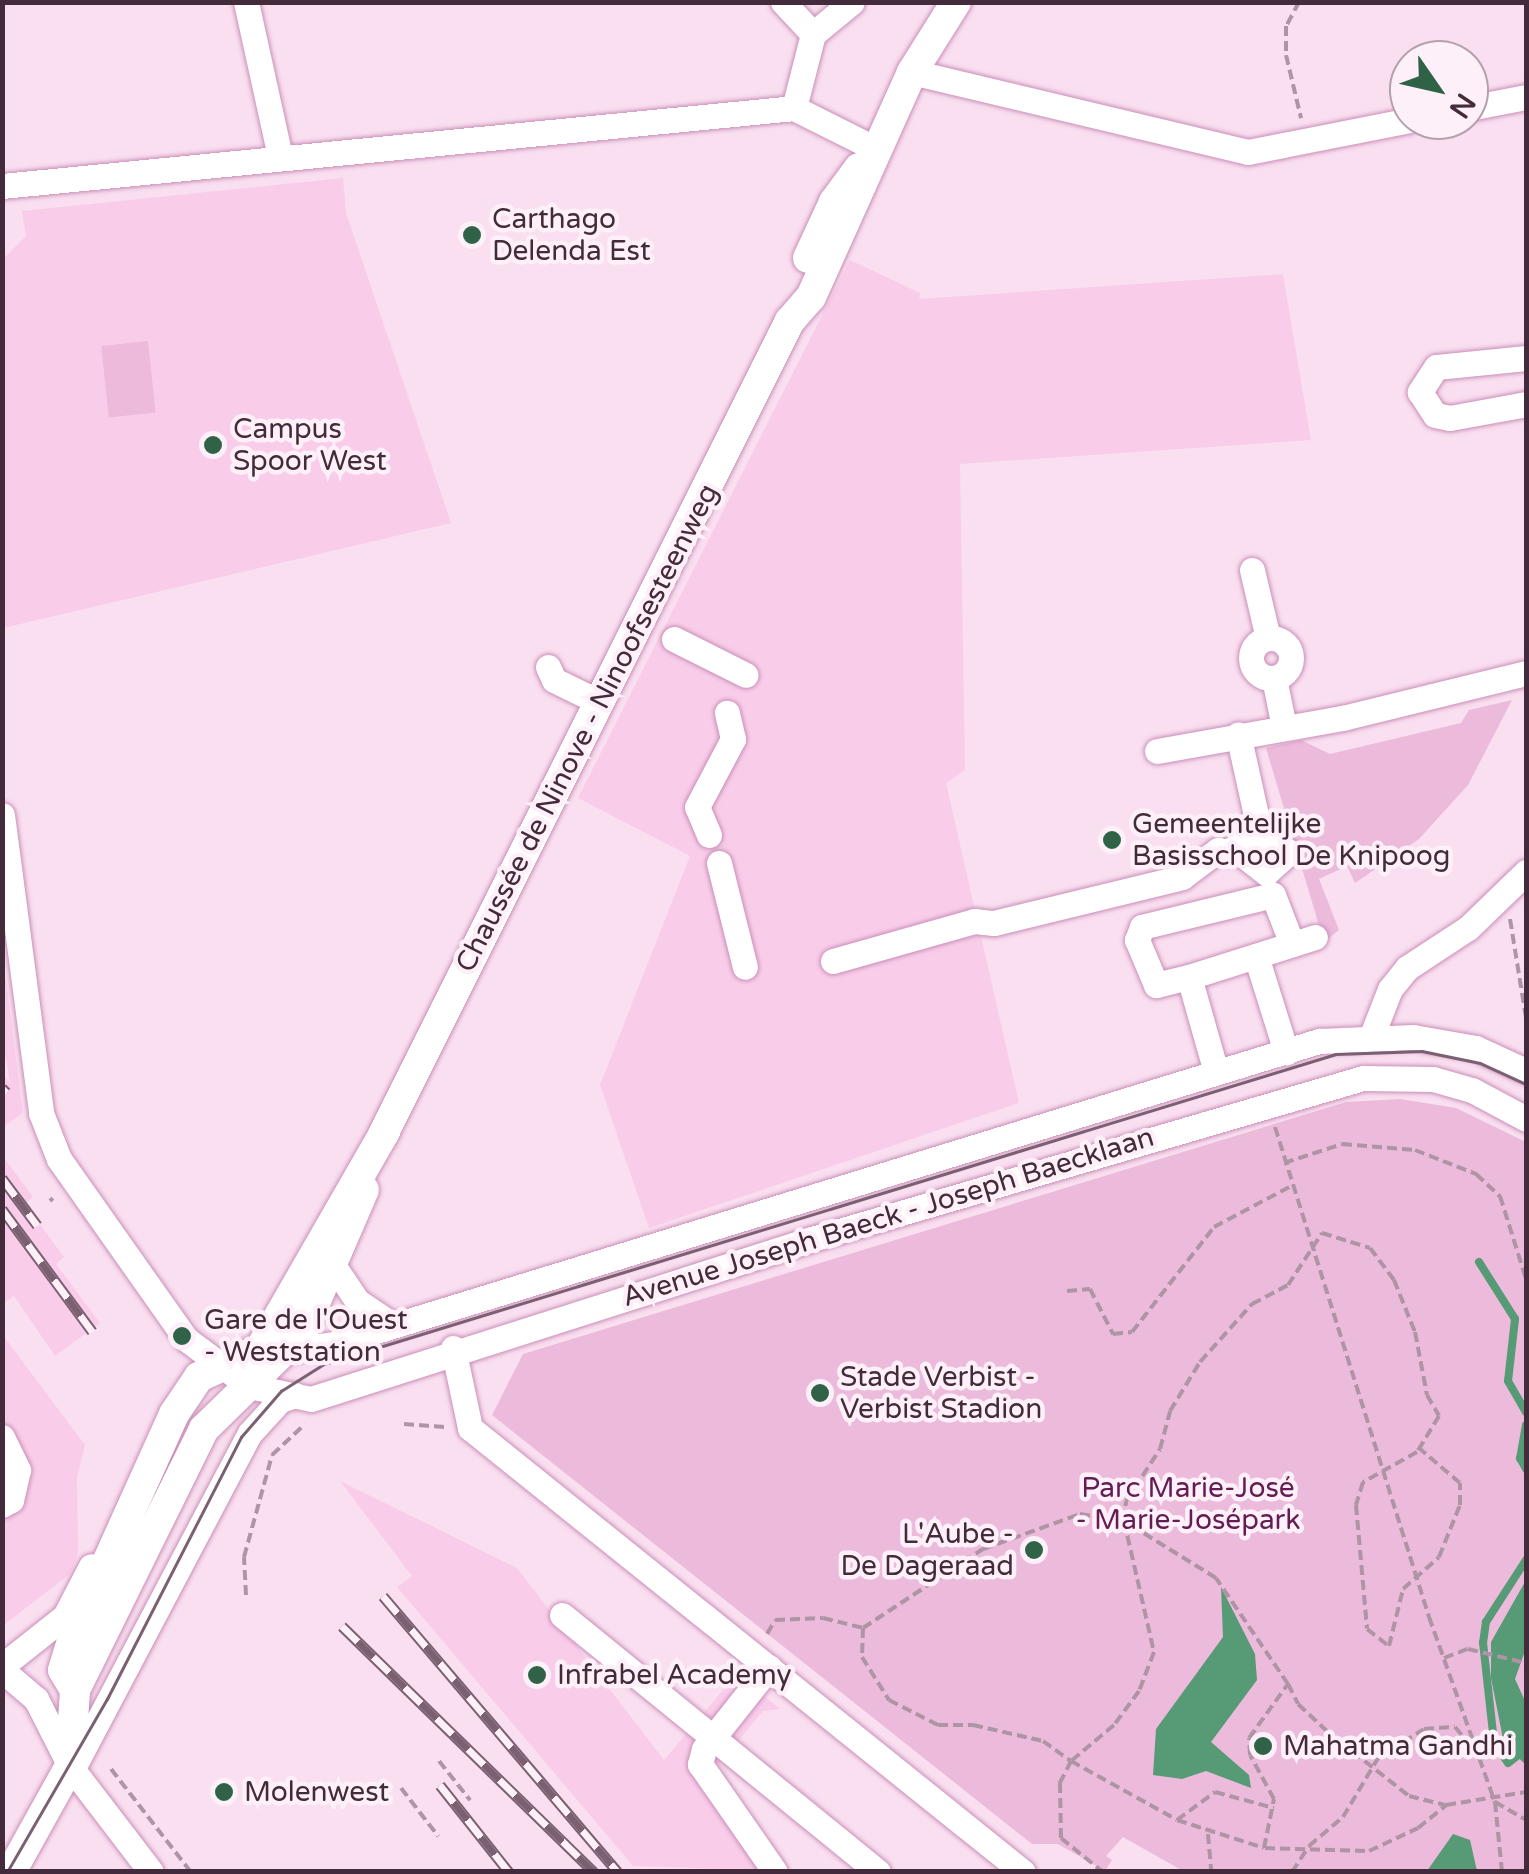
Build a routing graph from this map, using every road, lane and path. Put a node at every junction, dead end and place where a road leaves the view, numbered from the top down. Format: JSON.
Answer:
{"nodes":[{"id":1,"x":246,"y":2,"type":"edge"},
{"id":2,"x":783,"y":2,"type":"edge"},
{"id":3,"x":852,"y":2,"type":"edge"},
{"id":4,"x":937,"y":2,"type":"edge"},
{"id":5,"x":956,"y":2,"type":"edge"},
{"id":6,"x":1299,"y":2,"type":"edge"},
{"id":7,"x":813,"y":34,"type":"junction"},
{"id":8,"x":912,"y":72,"type":"junction"},
{"id":9,"x":1526,"y":97,"type":"edge"},
{"id":10,"x":1489,"y":104,"type":"edge"},
{"id":11,"x":794,"y":108,"type":"junction"},
{"id":12,"x":1389,"y":124,"type":"edge"},
{"id":13,"x":1307,"y":140,"type":"junction"},
{"id":14,"x":874,"y":148,"type":"junction"},
{"id":15,"x":280,"y":156,"type":"junction"},
{"id":16,"x":2,"y":186,"type":"edge"},
{"id":17,"x":1526,"y":358,"type":"edge"},
{"id":18,"x":1526,"y":404,"type":"edge"},
{"id":19,"x":1252,"y":570,"type":"dead end"},
{"id":20,"x":674,"y":640,"type":"dead end"},
{"id":21,"x":1526,"y":673,"type":"edge"},
{"id":22,"x":746,"y":675,"type":"dead end"},
{"id":23,"x":543,"y":677,"type":"dead end"},
{"id":24,"x":596,"y":709,"type":"junction"},
{"id":25,"x":727,"y":713,"type":"dead end"},
{"id":26,"x":1284,"y":727,"type":"junction"},
{"id":27,"x":1238,"y":734,"type":"junction"},
{"id":28,"x":1157,"y":751,"type":"dead end"},
{"id":29,"x":2,"y":815,"type":"edge"},
{"id":30,"x":1260,"y":833,"type":"junction"},
{"id":31,"x":709,"y":836,"type":"dead end"},
{"id":32,"x":1234,"y":848,"type":"junction"},
{"id":33,"x":719,"y":864,"type":"dead end"},
{"id":34,"x":1526,"y":872,"type":"edge"},
{"id":35,"x":1509,"y":912,"type":"dead end"},
{"id":36,"x":1256,"y":956,"type":"junction"},
{"id":37,"x":833,"y":961,"type":"dead end"},
{"id":38,"x":745,"y":966,"type":"dead end"},
{"id":39,"x":1189,"y":978,"type":"junction"},
{"id":40,"x":1526,"y":1018,"type":"edge"},
{"id":41,"x":1372,"y":1036,"type":"junction"},
{"id":42,"x":1286,"y":1052,"type":"junction"},
{"id":43,"x":1526,"y":1071,"type":"edge"},
{"id":44,"x":1216,"y":1072,"type":"junction"},
{"id":45,"x":1526,"y":1120,"type":"edge"},
{"id":46,"x":1274,"y":1124,"type":"dead end"},
{"id":47,"x":384,"y":1134,"type":"junction"},
{"id":48,"x":1284,"y":1163,"type":"junction"},
{"id":49,"x":1291,"y":1186,"type":"junction"},
{"id":50,"x":1312,"y":1241,"type":"junction"},
{"id":51,"x":335,"y":1268,"type":"junction"},
{"id":52,"x":1526,"y":1279,"type":"edge"},
{"id":53,"x":1068,"y":1291,"type":"dead end"},
{"id":54,"x":394,"y":1325,"type":"junction"},
{"id":55,"x":453,"y":1348,"type":"junction"},
{"id":56,"x":280,"y":1352,"type":"junction"},
{"id":57,"x":216,"y":1368,"type":"junction"},
{"id":58,"x":273,"y":1390,"type":"junction"},
{"id":59,"x":262,"y":1419,"type":"junction"},
{"id":60,"x":404,"y":1424,"type":"dead end"},
{"id":61,"x":470,"y":1428,"type":"junction"},
{"id":62,"x":2,"y":1437,"type":"edge"},
{"id":63,"x":1420,"y":1450,"type":"junction"},
{"id":64,"x":272,"y":1455,"type":"dead end"},
{"id":65,"x":1384,"y":1466,"type":"junction"},
{"id":66,"x":2,"y":1505,"type":"edge"},
{"id":67,"x":132,"y":1509,"type":"junction"},
{"id":68,"x":1124,"y":1521,"type":"junction"},
{"id":69,"x":1416,"y":1575,"type":"junction"},
{"id":70,"x":246,"y":1594,"type":"dead end"},
{"id":71,"x":562,"y":1615,"type":"dead end"},
{"id":72,"x":863,"y":1628,"type":"junction"},
{"id":73,"x":767,"y":1634,"type":"dead end"},
{"id":74,"x":1444,"y":1658,"type":"junction"},
{"id":75,"x":1526,"y":1663,"type":"edge"},
{"id":76,"x":769,"y":1667,"type":"junction"},
{"id":77,"x":2,"y":1668,"type":"edge"},
{"id":78,"x":1288,"y":1684,"type":"junction"},
{"id":79,"x":64,"y":1708,"type":"junction"},
{"id":80,"x":713,"y":1738,"type":"junction"},
{"id":81,"x":1474,"y":1750,"type":"junction"},
{"id":82,"x":438,"y":1760,"type":"dead end"},
{"id":83,"x":1071,"y":1761,"type":"junction"},
{"id":84,"x":1371,"y":1763,"type":"junction"},
{"id":85,"x":73,"y":1764,"type":"junction"},
{"id":86,"x":110,"y":1769,"type":"dead end"},
{"id":87,"x":401,"y":1788,"type":"dead end"},
{"id":88,"x":1526,"y":1792,"type":"edge"},
{"id":89,"x":470,"y":1800,"type":"dead end"},
{"id":90,"x":1496,"y":1802,"type":"junction"},
{"id":91,"x":1446,"y":1805,"type":"junction"},
{"id":92,"x":1274,"y":1808,"type":"junction"},
{"id":93,"x":1177,"y":1820,"type":"junction"},
{"id":94,"x":1526,"y":1820,"type":"edge"},
{"id":95,"x":1208,"y":1834,"type":"junction"},
{"id":96,"x":438,"y":1836,"type":"dead end"},
{"id":97,"x":1309,"y":1846,"type":"junction"},
{"id":98,"x":1264,"y":1848,"type":"junction"},
{"id":99,"x":13,"y":1872,"type":"edge"},
{"id":100,"x":151,"y":1872,"type":"edge"},
{"id":101,"x":191,"y":1872,"type":"edge"},
{"id":102,"x":775,"y":1872,"type":"edge"},
{"id":103,"x":878,"y":1872,"type":"edge"},
{"id":104,"x":1023,"y":1872,"type":"edge"},
{"id":105,"x":1103,"y":1872,"type":"edge"},
{"id":106,"x":1210,"y":1872,"type":"edge"},
{"id":107,"x":1292,"y":1872,"type":"edge"},
{"id":108,"x":1502,"y":1872,"type":"edge"}],
"edges":[{"from":1,"to":15,"type":"street"},
{"from":2,"to":7,"type":"street"},
{"from":3,"to":7,"type":"street"},
{"from":4,"to":8,"type":"main road"},
{"from":5,"to":8,"type":"main road"},
{"from":6,"to":13,"type":"path"},
{"from":7,"to":11,"type":"street"},
{"from":8,"to":13,"type":"street"},
{"from":8,"to":14,"type":"main road","name":"Chaussée de Ninove - Ninoofsesteenweg"},
{"from":9,"to":10,"type":"street"},
{"from":11,"to":14,"type":"street"},
{"from":11,"to":15,"type":"street"},
{"from":12,"to":13,"type":"street"},
{"from":14,"to":24,"type":"main road","name":"Chaussée de Ninove - Ninoofsesteenweg"},
{"from":15,"to":16,"type":"street"},
{"from":17,"to":18,"type":"street"},
{"from":19,"to":26,"type":"street"},
{"from":20,"to":22,"type":"street"},
{"from":21,"to":26,"type":"street"},
{"from":23,"to":24,"type":"street"},
{"from":24,"to":47,"type":"main road","name":"Chaussée de Ninove - Ninoofsesteenweg"},
{"from":25,"to":31,"type":"street"},
{"from":26,"to":27,"type":"street"},
{"from":27,"to":28,"type":"street"},
{"from":27,"to":30,"type":"street"},
{"from":29,"to":57,"type":"street"},
{"from":30,"to":32,"type":"street"},
{"from":30,"to":32,"type":"street"},
{"from":32,"to":37,"type":"street"},
{"from":33,"to":38,"type":"street"},
{"from":34,"to":41,"type":"street"},
{"from":35,"to":40,"type":"path"},
{"from":36,"to":39,"type":"street"},
{"from":36,"to":39,"type":"street"},
{"from":36,"to":42,"type":"street"},
{"from":39,"to":44,"type":"street"},
{"from":41,"to":42,"type":"street","name":"Avenue Joseph Baeck - Joseph Baecklaan"},
{"from":41,"to":43,"type":"street","name":"Avenue Joseph Baeck - Joseph Baecklaan"},
{"from":42,"to":44,"type":"street","name":"Avenue Joseph Baeck - Joseph Baecklaan"},
{"from":44,"to":54,"type":"street","name":"Avenue Joseph Baeck - Joseph Baecklaan"},
{"from":45,"to":55,"type":"street","name":"Avenue Joseph Baeck - Joseph Baecklaan"},
{"from":46,"to":48,"type":"path"},
{"from":47,"to":51,"type":"main road","name":"Chaussée de Ninove - Ninoofsesteenweg"},
{"from":47,"to":56,"type":"main road","name":"Chaussée de Ninove - Ninoofsesteenweg"},
{"from":48,"to":49,"type":"path"},
{"from":48,"to":52,"type":"path"},
{"from":49,"to":50,"type":"path"},
{"from":49,"to":53,"type":"path"},
{"from":50,"to":63,"type":"path"},
{"from":50,"to":65,"type":"path"},
{"from":50,"to":68,"type":"path"},
{"from":51,"to":54,"type":"street"},
{"from":51,"to":56,"type":"main road","name":"Chaussée de Ninove - Ninoofsesteenweg"},
{"from":54,"to":56,"type":"street","name":"Avenue Joseph Baeck - Joseph Baecklaan"},
{"from":55,"to":58,"type":"street","name":"Avenue Joseph Baeck - Joseph Baecklaan"},
{"from":55,"to":61,"type":"street"},
{"from":56,"to":57,"type":"main road","name":"Chaussée de Ninove - Ninoofsesteenweg"},
{"from":56,"to":58,"type":"main road","name":"Chaussée de Ninove - Ninoofsesteenweg"},
{"from":57,"to":58,"type":"street"},
{"from":57,"to":67,"type":"main road","name":"Chaussée de Ninove - Ninoofsesteenweg"},
{"from":58,"to":59,"type":"street"},
{"from":58,"to":59,"type":"street","name":"Chaussée de Ninove - Ninoofsesteenweg"},
{"from":58,"to":79,"type":"main road","name":"Chaussée de Ninove - Ninoofsesteenweg"},
{"from":59,"to":85,"type":"street","name":"Chaussée de Ninove - Ninoofsesteenweg"},
{"from":60,"to":61,"type":"path"},
{"from":61,"to":76,"type":"street"},
{"from":62,"to":66,"type":"street"},
{"from":63,"to":65,"type":"path"},
{"from":63,"to":69,"type":"path"},
{"from":64,"to":70,"type":"path"},
{"from":65,"to":69,"type":"path"},
{"from":65,"to":69,"type":"path"},
{"from":67,"to":77,"type":"street","name":"Chaussée de Ninove - Ninoofsesteenweg"},
{"from":67,"to":79,"type":"main road","name":"Chaussée de Ninove - Ninoofsesteenweg"},
{"from":68,"to":72,"type":"path"},
{"from":68,"to":78,"type":"path"},
{"from":68,"to":83,"type":"path"},
{"from":69,"to":74,"type":"path"},
{"from":71,"to":80,"type":"street"},
{"from":72,"to":73,"type":"path"},
{"from":72,"to":83,"type":"path"},
{"from":74,"to":75,"type":"path"},
{"from":74,"to":81,"type":"path"},
{"from":76,"to":80,"type":"street"},
{"from":76,"to":104,"type":"street"},
{"from":77,"to":79,"type":"street"},
{"from":78,"to":84,"type":"path"},
{"from":78,"to":92,"type":"path"},
{"from":79,"to":85,"type":"main road","name":"Chaussée de Ninove - Ninoofsesteenweg"},
{"from":80,"to":102,"type":"street"},
{"from":80,"to":103,"type":"street"},
{"from":81,"to":84,"type":"path"},
{"from":81,"to":90,"type":"path"},
{"from":82,"to":89,"type":"path"},
{"from":83,"to":93,"type":"path"},
{"from":83,"to":105,"type":"path"},
{"from":84,"to":91,"type":"path"},
{"from":84,"to":97,"type":"path"},
{"from":85,"to":99,"type":"main road","name":"Chaussée de Ninove - Ninoofsesteenweg"},
{"from":85,"to":100,"type":"street"},
{"from":86,"to":101,"type":"path"},
{"from":87,"to":96,"type":"path"},
{"from":88,"to":90,"type":"path"},
{"from":90,"to":91,"type":"path"},
{"from":90,"to":94,"type":"path"},
{"from":90,"to":108,"type":"path"},
{"from":91,"to":97,"type":"path"},
{"from":92,"to":93,"type":"path"},
{"from":92,"to":98,"type":"path"},
{"from":93,"to":95,"type":"path"},
{"from":95,"to":98,"type":"path"},
{"from":95,"to":106,"type":"path"},
{"from":97,"to":98,"type":"path"},
{"from":97,"to":107,"type":"path"}]}
